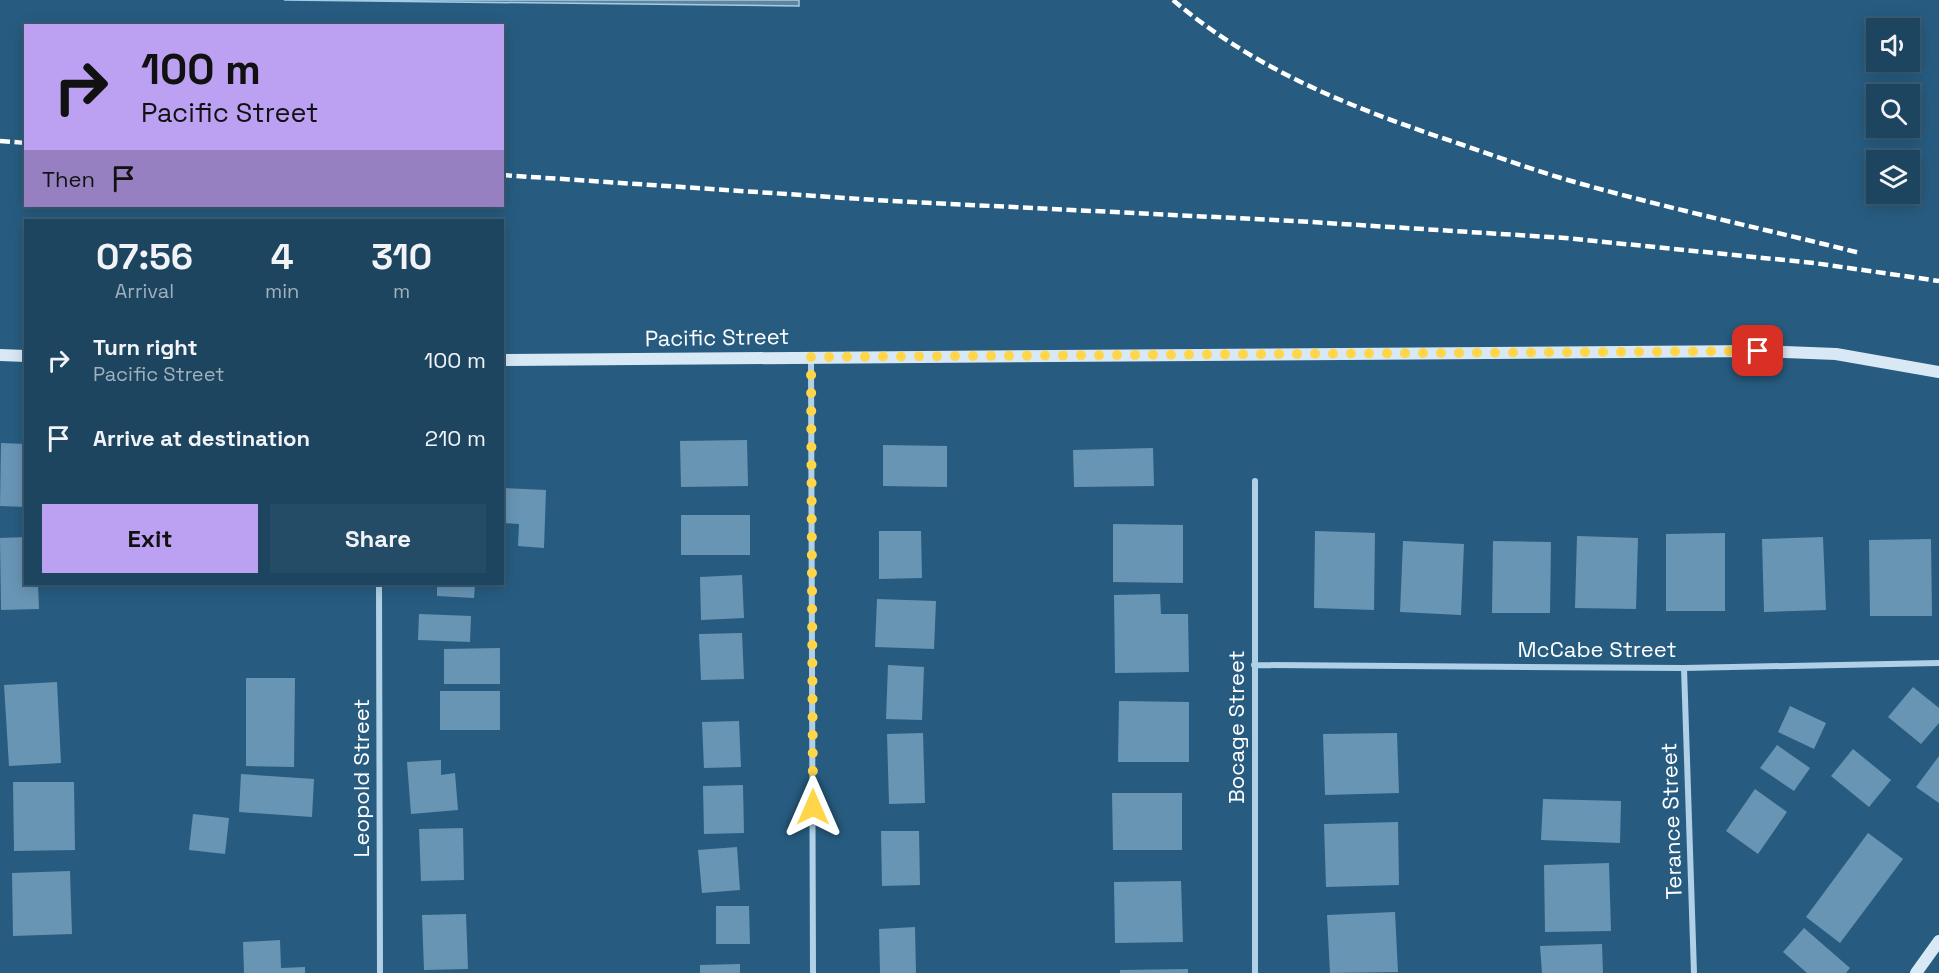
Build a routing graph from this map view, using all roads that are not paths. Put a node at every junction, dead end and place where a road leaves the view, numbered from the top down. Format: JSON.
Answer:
{"nodes":[{"id":1,"x":0,"y":355,"type":"edge"},
{"id":2,"x":24,"y":356,"type":"edge"},
{"id":3,"x":811,"y":357,"type":"junction"},
{"id":4,"x":504,"y":360,"type":"edge"},
{"id":5,"x":1939,"y":372,"type":"edge"},
{"id":6,"x":1255,"y":481,"type":"dead end"},
{"id":7,"x":379,"y":585,"type":"edge"},
{"id":8,"x":1939,"y":663,"type":"edge"},
{"id":9,"x":1254,"y":665,"type":"junction"},
{"id":10,"x":1684,"y":668,"type":"junction"},
{"id":11,"x":1939,"y":940,"type":"edge"},
{"id":12,"x":380,"y":973,"type":"edge"},
{"id":13,"x":813,"y":973,"type":"edge"},
{"id":14,"x":1255,"y":973,"type":"edge"},
{"id":15,"x":1694,"y":973,"type":"edge"},
{"id":16,"x":1916,"y":973,"type":"edge"}],
"edges":[{"from":1,"to":2,"type":"street"},
{"from":3,"to":4,"type":"street","name":"Pacific Street"},
{"from":3,"to":5,"type":"street","name":"Pacific Street"},
{"from":3,"to":13,"type":"street"},
{"from":6,"to":9,"type":"street","name":"Bocage Street"},
{"from":7,"to":12,"type":"street","name":"Leopold Street"},
{"from":8,"to":10,"type":"street","name":"McCabe Street"},
{"from":9,"to":10,"type":"street","name":"McCabe Street"},
{"from":9,"to":14,"type":"street","name":"Bocage Street"},
{"from":10,"to":15,"type":"street","name":"Terance Street"},
{"from":11,"to":16,"type":"street"}]}
